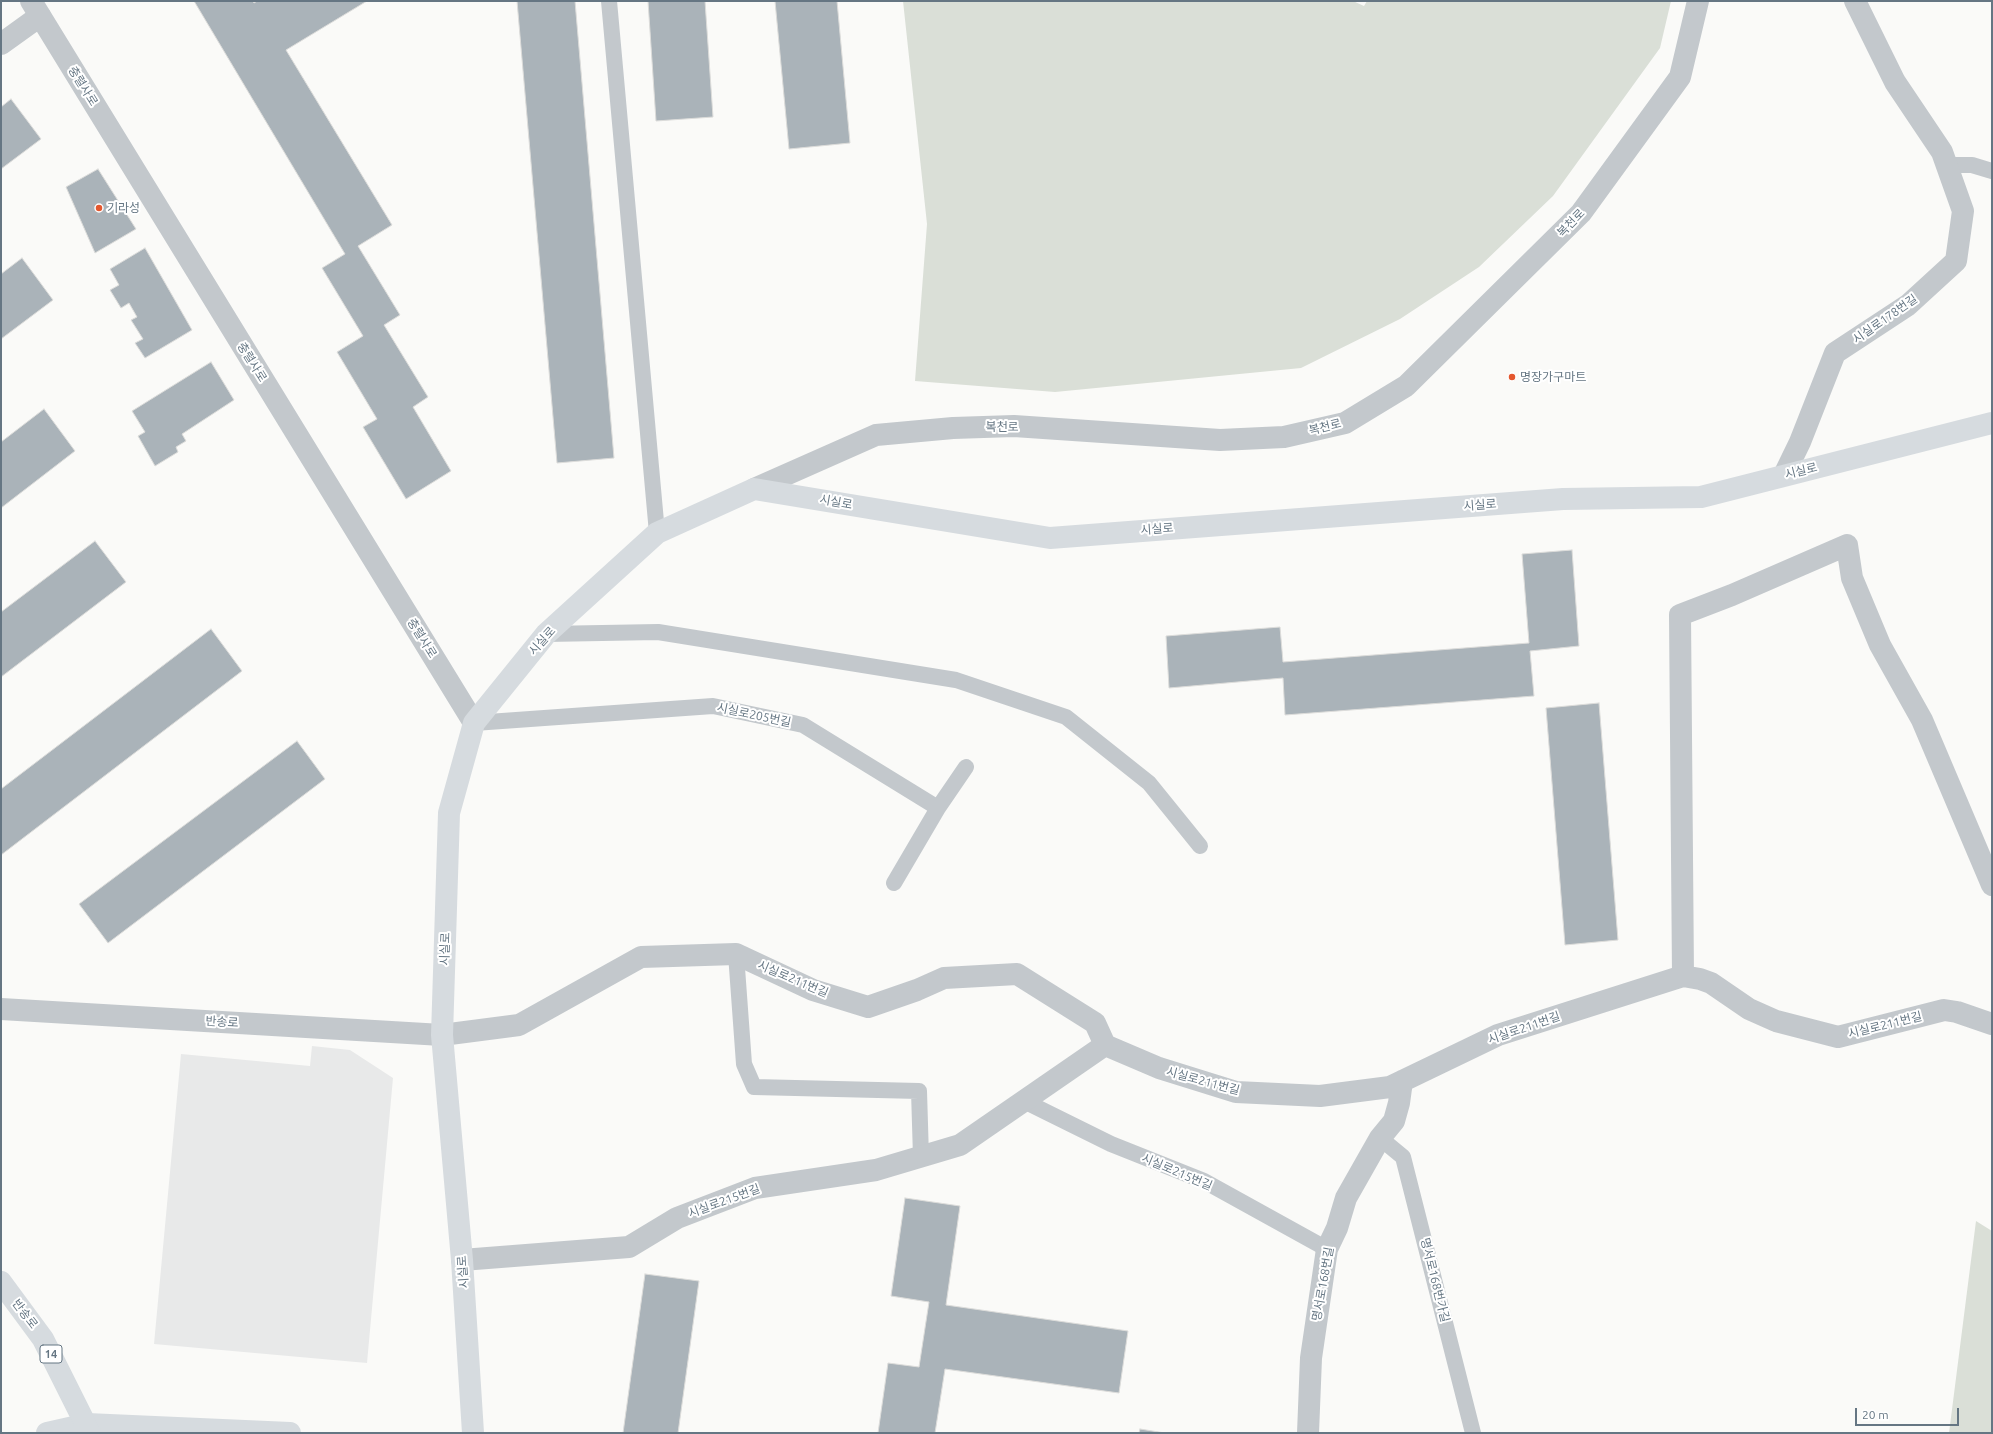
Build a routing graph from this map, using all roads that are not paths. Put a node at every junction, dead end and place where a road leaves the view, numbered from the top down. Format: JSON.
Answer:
{"nodes":[{"id":1,"x":610,"y":1,"type":"edge"},
{"id":2,"x":1698,"y":1,"type":"edge"},
{"id":3,"x":1855,"y":1,"type":"edge"},
{"id":4,"x":35,"y":8,"type":"edge"},
{"id":5,"x":1,"y":44,"type":"edge"},
{"id":6,"x":1946,"y":164,"type":"junction"},
{"id":7,"x":1992,"y":171,"type":"edge"},
{"id":8,"x":1992,"y":423,"type":"edge"},
{"id":9,"x":1784,"y":475,"type":"junction"},
{"id":10,"x":754,"y":489,"type":"junction"},
{"id":11,"x":656,"y":533,"type":"junction"},
{"id":12,"x":546,"y":634,"type":"junction"},
{"id":13,"x":474,"y":723,"type":"junction"},
{"id":14,"x":966,"y":767,"type":"dead end"},
{"id":15,"x":938,"y":808,"type":"junction"},
{"id":16,"x":1200,"y":846,"type":"dead end"},
{"id":17,"x":894,"y":883,"type":"dead end"},
{"id":18,"x":1992,"y":885,"type":"edge"},
{"id":19,"x":736,"y":954,"type":"junction"},
{"id":20,"x":1683,"y":976,"type":"junction"},
{"id":21,"x":1,"y":1009,"type":"edge"},
{"id":22,"x":1992,"y":1024,"type":"edge"},
{"id":23,"x":442,"y":1035,"type":"junction"},
{"id":24,"x":1104,"y":1045,"type":"junction"},
{"id":25,"x":1402,"y":1081,"type":"junction"},
{"id":26,"x":1024,"y":1101,"type":"junction"},
{"id":27,"x":1380,"y":1138,"type":"junction"},
{"id":28,"x":921,"y":1157,"type":"junction"},
{"id":29,"x":1327,"y":1249,"type":"junction"},
{"id":30,"x":462,"y":1260,"type":"junction"},
{"id":31,"x":1,"y":1282,"type":"edge"},
{"id":32,"x":89,"y":1428,"type":"edge"},
{"id":33,"x":47,"y":1433,"type":"edge"},
{"id":34,"x":290,"y":1433,"type":"edge"},
{"id":35,"x":473,"y":1433,"type":"edge"},
{"id":36,"x":1308,"y":1433,"type":"edge"},
{"id":37,"x":1473,"y":1433,"type":"edge"}],
"edges":[{"from":1,"to":11,"type":"lane"},
{"from":2,"to":10,"type":"street","name":"복천로"},
{"from":3,"to":6,"type":"street","name":"시실로178번길"},
{"from":4,"to":5,"type":"street"},
{"from":4,"to":13,"type":"street","name":"충렬사로"},
{"from":6,"to":7,"type":"lane"},
{"from":6,"to":9,"type":"street","name":"시실로178번길"},
{"from":8,"to":9,"type":"main road","name":"시실로"},
{"from":9,"to":10,"type":"main road","name":"시실로"},
{"from":10,"to":11,"type":"main road","name":"시실로"},
{"from":11,"to":12,"type":"main road","name":"시실로"},
{"from":12,"to":13,"type":"main road","name":"시실로"},
{"from":12,"to":16,"type":"lane"},
{"from":13,"to":15,"type":"lane","name":"시실로205번길"},
{"from":13,"to":23,"type":"main road","name":"시실로"},
{"from":14,"to":15,"type":"lane"},
{"from":15,"to":17,"type":"lane"},
{"from":18,"to":20,"type":"street"},
{"from":19,"to":23,"type":"street","name":"시실로211번길"},
{"from":19,"to":24,"type":"street","name":"시실로211번길"},
{"from":19,"to":28,"type":"lane"},
{"from":20,"to":22,"type":"street","name":"시실로211번길"},
{"from":20,"to":25,"type":"street","name":"시실로211번길"},
{"from":21,"to":23,"type":"street","name":"반송로"},
{"from":23,"to":30,"type":"main road","name":"시실로"},
{"from":24,"to":25,"type":"street","name":"시실로211번길"},
{"from":24,"to":26,"type":"street","name":"시실로215번길"},
{"from":25,"to":27,"type":"street","name":"명서로168번길"},
{"from":26,"to":28,"type":"street","name":"시실로215번길"},
{"from":26,"to":29,"type":"lane","name":"시실로215번길"},
{"from":27,"to":29,"type":"street","name":"명서로168번길"},
{"from":27,"to":37,"type":"lane","name":"명서로168번가길"},
{"from":28,"to":30,"type":"street","name":"시실로215번길"},
{"from":29,"to":36,"type":"street","name":"명서로168번길"},
{"from":30,"to":35,"type":"main road","name":"시실로"},
{"from":31,"to":32,"type":"main road","name":"반송로","number":"14"},
{"from":32,"to":33,"type":"main road"},
{"from":32,"to":34,"type":"main road"}]}
